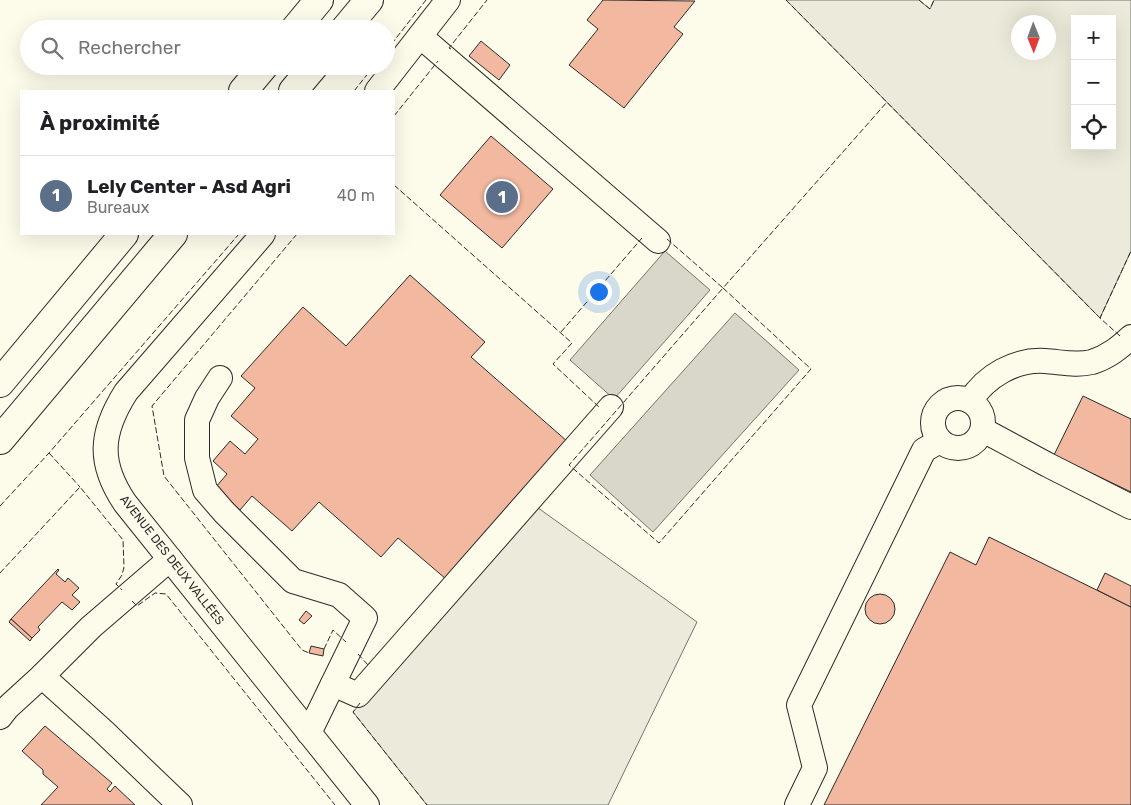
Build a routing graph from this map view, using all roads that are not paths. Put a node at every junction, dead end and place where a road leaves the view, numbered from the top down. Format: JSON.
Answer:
{"nodes":[{"id":1,"x":319,"y":0,"type":"edge"},
{"id":2,"x":369,"y":0,"type":"edge"},
{"id":3,"x":448,"y":0,"type":"edge"},
{"id":4,"x":302,"y":20,"type":"edge"},
{"id":5,"x":352,"y":20,"type":"edge"},
{"id":6,"x":420,"y":36,"type":"junction"},
{"id":7,"x":395,"y":68,"type":"edge"},
{"id":8,"x":256,"y":75,"type":"edge"},
{"id":9,"x":306,"y":75,"type":"edge"},
{"id":10,"x":390,"y":75,"type":"edge"},
{"id":11,"x":244,"y":90,"type":"edge"},
{"id":12,"x":293,"y":90,"type":"edge"},
{"id":13,"x":378,"y":90,"type":"edge"},
{"id":14,"x":123,"y":235,"type":"edge"},
{"id":15,"x":172,"y":235,"type":"edge"},
{"id":16,"x":262,"y":235,"type":"edge"},
{"id":17,"x":658,"y":241,"type":"dead end"},
{"id":18,"x":1131,"y":337,"type":"edge"},
{"id":19,"x":220,"y":378,"type":"dead end"},
{"id":20,"x":0,"y":383,"type":"edge"},
{"id":21,"x":970,"y":401,"type":"junction"},
{"id":22,"x":611,"y":407,"type":"dead end"},
{"id":23,"x":983,"y":430,"type":"junction"},
{"id":24,"x":0,"y":440,"type":"edge"},
{"id":25,"x":940,"y":441,"type":"junction"},
{"id":26,"x":1131,"y":507,"type":"edge"},
{"id":27,"x":170,"y":559,"type":"junction"},
{"id":28,"x":42,"y":676,"type":"junction"},
{"id":29,"x":333,"y":684,"type":"junction"},
{"id":30,"x":0,"y":716,"type":"edge"},
{"id":31,"x":310,"y":733,"type":"junction"},
{"id":32,"x":180,"y":805,"type":"edge"},
{"id":33,"x":367,"y":805,"type":"edge"},
{"id":34,"x":797,"y":805,"type":"edge"}],
"edges":[{"from":1,"to":4,"type":"highway"},
{"from":2,"to":5,"type":"highway"},
{"from":3,"to":6,"type":"street"},
{"from":6,"to":7,"type":"street"},
{"from":6,"to":17,"type":"street"},
{"from":8,"to":11,"type":"highway"},
{"from":9,"to":12,"type":"highway"},
{"from":10,"to":13,"type":"street"},
{"from":14,"to":20,"type":"highway"},
{"from":15,"to":24,"type":"highway"},
{"from":16,"to":27,"type":"street","name":"AVENUE DES DEUX VALLÉES"},
{"from":18,"to":21,"type":"street"},
{"from":19,"to":29,"type":"street"},
{"from":21,"to":23,"type":"street"},
{"from":21,"to":25,"type":"street"},
{"from":22,"to":29,"type":"street"},
{"from":23,"to":25,"type":"street"},
{"from":23,"to":26,"type":"street"},
{"from":25,"to":34,"type":"street"},
{"from":27,"to":28,"type":"street"},
{"from":27,"to":31,"type":"street","name":"AVENUE DES DEUX VALLÉES"},
{"from":28,"to":30,"type":"street"},
{"from":28,"to":32,"type":"street"},
{"from":29,"to":31,"type":"street"},
{"from":31,"to":33,"type":"street","name":"AVENUE DES DEUX VALLÉES"}]}
